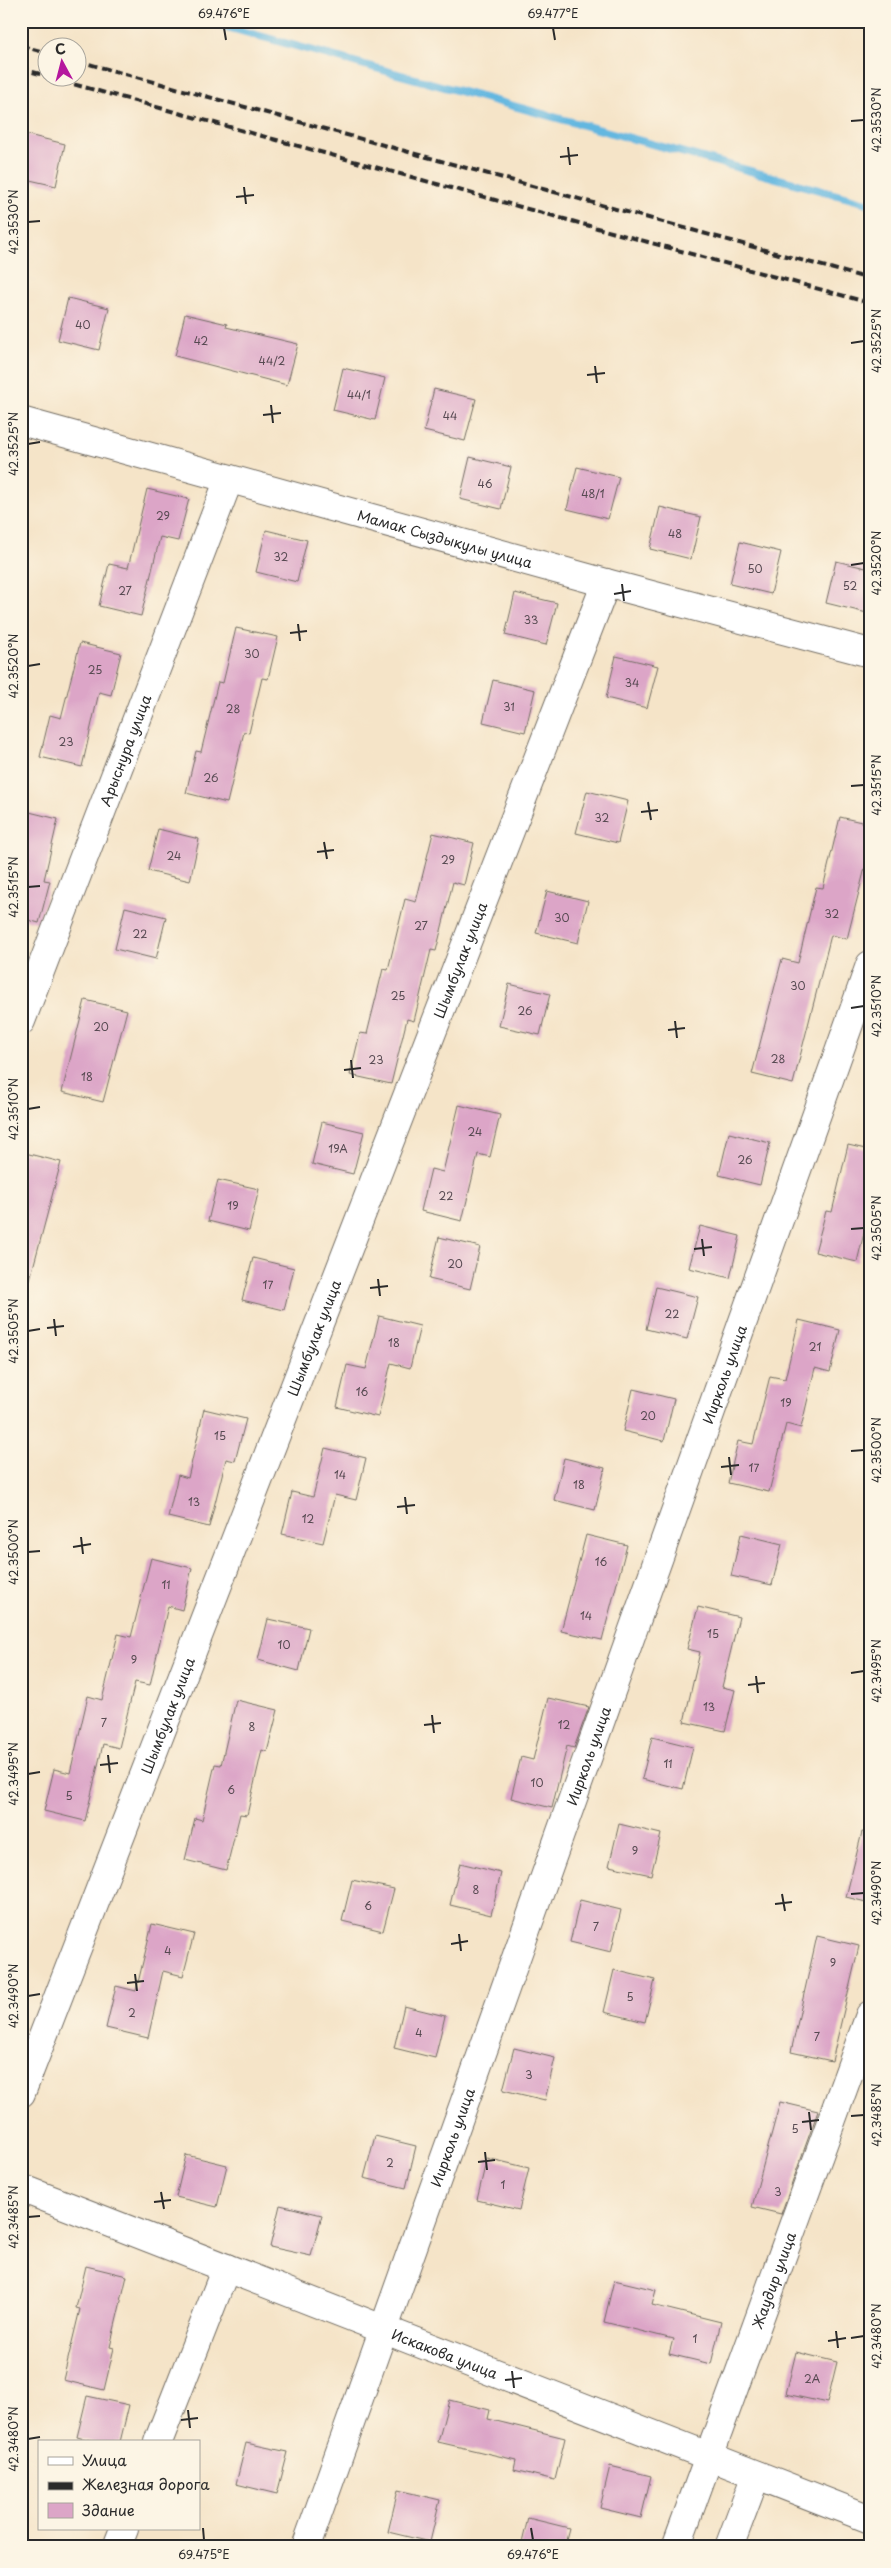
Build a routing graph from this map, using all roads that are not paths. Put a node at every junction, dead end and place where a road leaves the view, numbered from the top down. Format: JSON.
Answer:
{"nodes":[{"id":1,"x":21,"y":422,"type":"edge"},
{"id":2,"x":229,"y":479,"type":"junction"},
{"id":3,"x":606,"y":583,"type":"junction"},
{"id":4,"x":870,"y":652,"type":"edge"},
{"id":5,"x":870,"y":965,"type":"edge"},
{"id":6,"x":21,"y":1021,"type":"edge"},
{"id":7,"x":870,"y":2015,"type":"edge"},
{"id":8,"x":21,"y":2093,"type":"edge"},
{"id":9,"x":21,"y":2188,"type":"edge"},
{"id":10,"x":226,"y":2268,"type":"junction"},
{"id":11,"x":382,"y":2328,"type":"junction"},
{"id":12,"x":159,"y":2440,"type":"edge"},
{"id":13,"x":710,"y":2456,"type":"junction"},
{"id":14,"x":756,"y":2475,"type":"junction"},
{"id":15,"x":870,"y":2519,"type":"edge"},
{"id":16,"x":124,"y":2530,"type":"edge"},
{"id":17,"x":117,"y":2547,"type":"edge"},
{"id":18,"x":306,"y":2547,"type":"edge"},
{"id":19,"x":676,"y":2547,"type":"edge"},
{"id":20,"x":728,"y":2547,"type":"edge"}],
"edges":[{"from":1,"to":2,"type":"street","name":"Мамак Сыздыкулы улица"},
{"from":2,"to":3,"type":"street","name":"Мамак Сыздыкулы улица"},
{"from":2,"to":6,"type":"street","name":"Арыснура улица"},
{"from":3,"to":4,"type":"street","name":"Мамак Сыздыкулы улица"},
{"from":3,"to":8,"type":"street","name":"Шымбулак улица"},
{"from":5,"to":11,"type":"street","name":"Иирколь улица"},
{"from":7,"to":13,"type":"street","name":"Жаудир улица"},
{"from":9,"to":10,"type":"street","name":"Искакова улица"},
{"from":10,"to":11,"type":"street","name":"Искакова улица"},
{"from":10,"to":12,"type":"street"},
{"from":11,"to":13,"type":"street","name":"Искакова улица"},
{"from":11,"to":18,"type":"street","name":"Иирколь улица"},
{"from":13,"to":14,"type":"street","name":"Искакова улица"},
{"from":13,"to":19,"type":"street","name":"Жаудир улица"},
{"from":14,"to":15,"type":"street","name":"Искакова улица"},
{"from":14,"to":20,"type":"street"},
{"from":16,"to":17,"type":"street"}]}
